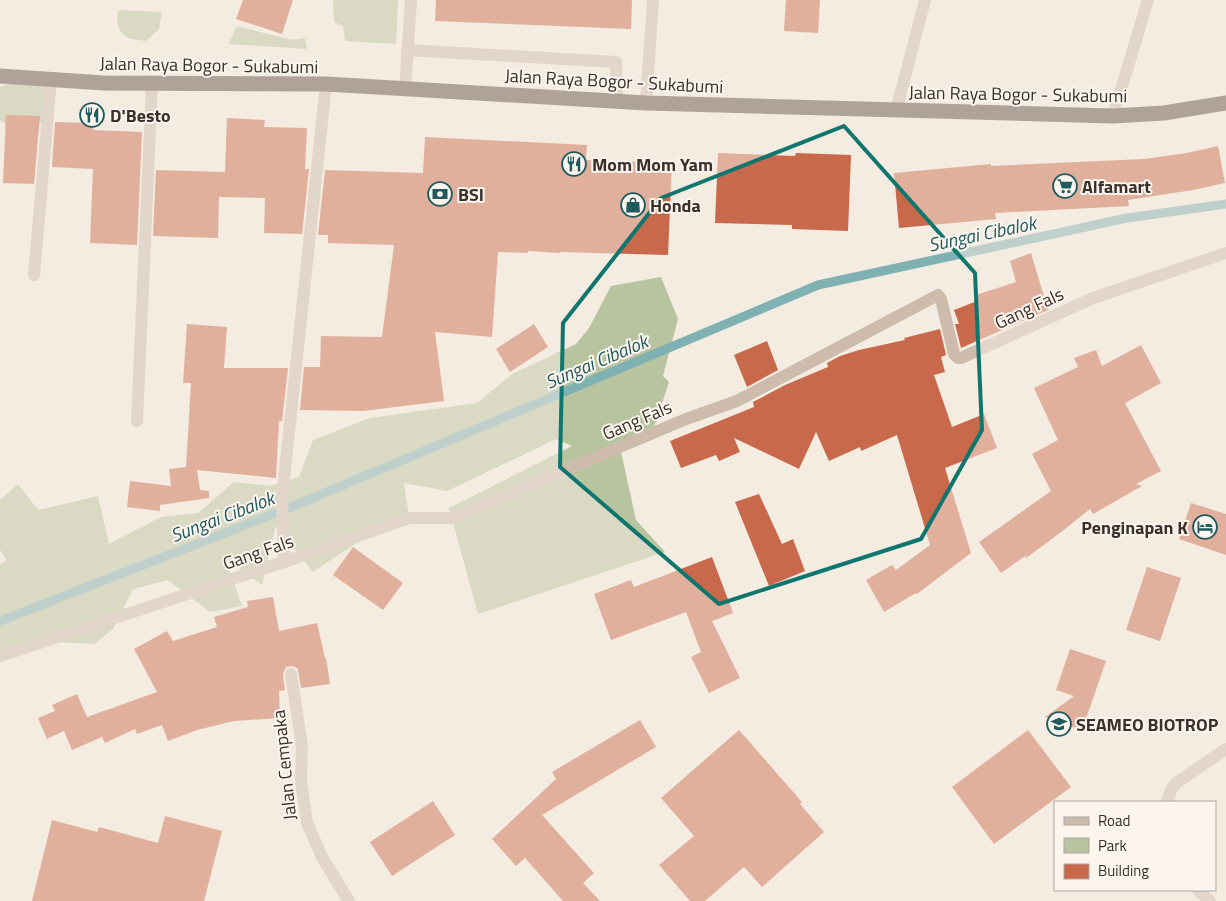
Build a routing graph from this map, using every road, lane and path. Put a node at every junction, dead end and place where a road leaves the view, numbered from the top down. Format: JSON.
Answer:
{"nodes":[{"id":1,"x":411,"y":0,"type":"edge"},
{"id":2,"x":653,"y":0,"type":"edge"},
{"id":3,"x":925,"y":0,"type":"edge"},
{"id":4,"x":1148,"y":0,"type":"edge"},
{"id":5,"x":407,"y":50,"type":"junction"},
{"id":6,"x":0,"y":76,"type":"edge"},
{"id":7,"x":51,"y":80,"type":"junction"},
{"id":8,"x":152,"y":84,"type":"junction"},
{"id":9,"x":326,"y":84,"type":"junction"},
{"id":10,"x":405,"y":89,"type":"junction"},
{"id":11,"x":617,"y":101,"type":"junction"},
{"id":12,"x":646,"y":103,"type":"junction"},
{"id":13,"x":1226,"y":103,"type":"edge"},
{"id":14,"x":896,"y":110,"type":"junction"},
{"id":15,"x":1113,"y":116,"type":"junction"},
{"id":16,"x":1226,"y":253,"type":"edge"},
{"id":17,"x":34,"y":275,"type":"dead end"},
{"id":18,"x":137,"y":421,"type":"dead end"},
{"id":19,"x":284,"y":562,"type":"junction"},
{"id":20,"x":0,"y":656,"type":"edge"},
{"id":21,"x":290,"y":674,"type":"dead end"},
{"id":22,"x":1226,"y":749,"type":"edge"},
{"id":23,"x":1167,"y":801,"type":"edge"},
{"id":24,"x":1199,"y":891,"type":"edge"},
{"id":25,"x":349,"y":901,"type":"edge"},
{"id":26,"x":1210,"y":901,"type":"edge"}],
"edges":[{"from":1,"to":5,"type":"street"},
{"from":2,"to":12,"type":"street"},
{"from":3,"to":14,"type":"street"},
{"from":4,"to":15,"type":"street"},
{"from":5,"to":10,"type":"street"},
{"from":5,"to":11,"type":"street"},
{"from":6,"to":7,"type":"highway","name":"Jalan Raya Bogor - Sukabumi"},
{"from":7,"to":8,"type":"highway","name":"Jalan Raya Bogor - Sukabumi"},
{"from":7,"to":17,"type":"street"},
{"from":8,"to":9,"type":"highway","name":"Jalan Raya Bogor - Sukabumi"},
{"from":8,"to":18,"type":"street"},
{"from":9,"to":10,"type":"highway","name":"Jalan Raya Bogor - Sukabumi"},
{"from":9,"to":19,"type":"street"},
{"from":10,"to":11,"type":"highway","name":"Jalan Raya Bogor - Sukabumi"},
{"from":11,"to":12,"type":"highway","name":"Jalan Raya Bogor - Sukabumi"},
{"from":12,"to":14,"type":"highway","name":"Jalan Raya Bogor - Sukabumi"},
{"from":13,"to":15,"type":"highway","name":"Jalan Raya Bogor - Sukabumi"},
{"from":14,"to":15,"type":"highway","name":"Jalan Raya Bogor - Sukabumi"},
{"from":16,"to":19,"type":"street","name":"Gang Fals"},
{"from":19,"to":20,"type":"street","name":"Gang Fals"},
{"from":21,"to":25,"type":"street","name":"Jalan Cempaka"},
{"from":22,"to":23,"type":"street"},
{"from":24,"to":26,"type":"street"}]}
